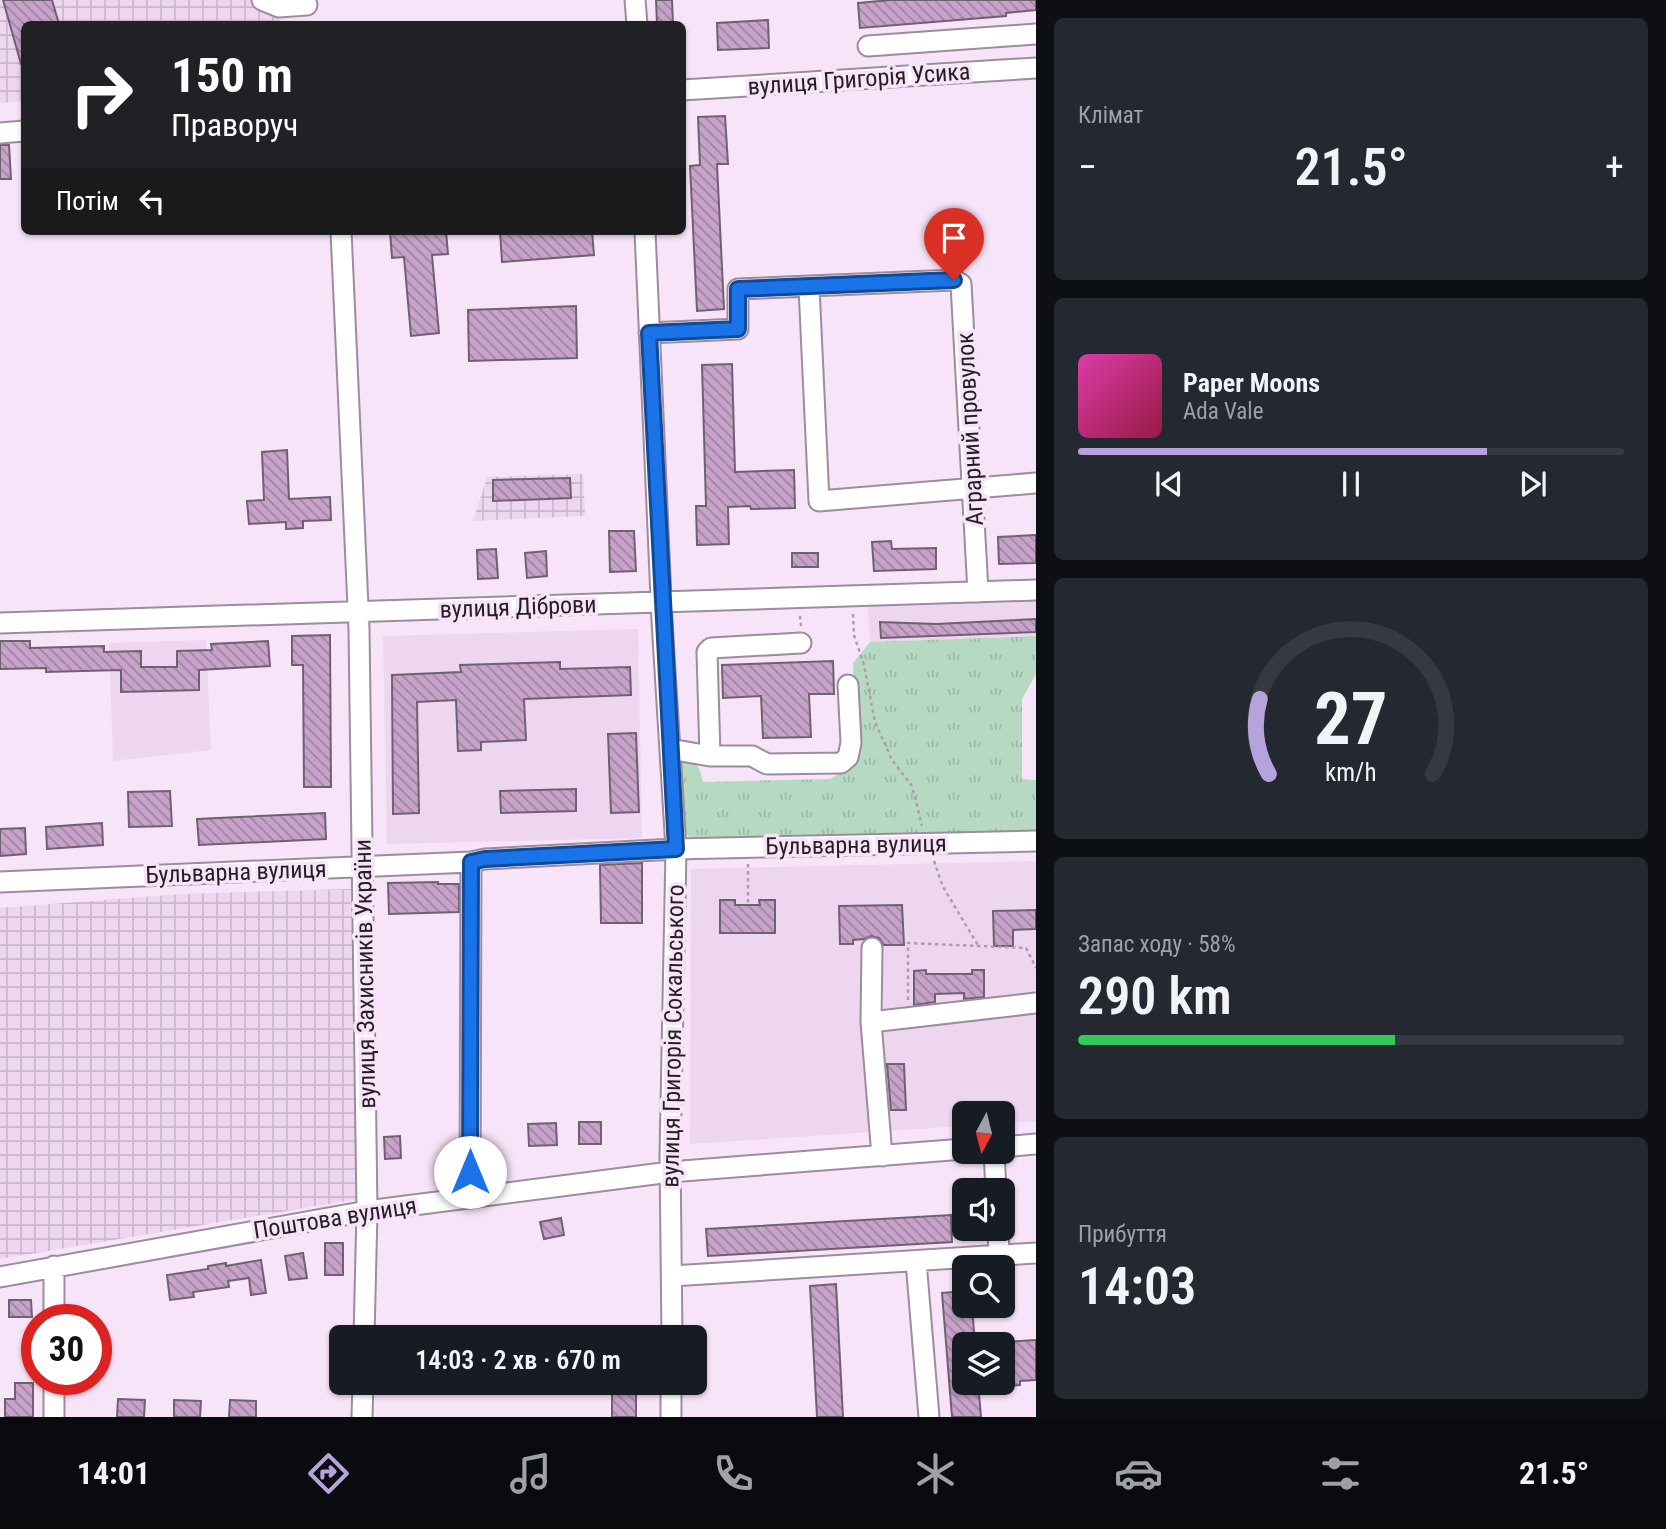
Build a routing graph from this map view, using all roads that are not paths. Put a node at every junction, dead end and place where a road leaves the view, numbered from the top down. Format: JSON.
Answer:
{"nodes":[{"id":1,"x":262,"y":0,"type":"edge"},
{"id":2,"x":635,"y":0,"type":"edge"},
{"id":3,"x":307,"y":10,"type":"edge"},
{"id":4,"x":637,"y":21,"type":"edge"},
{"id":5,"x":1036,"y":34,"type":"edge"},
{"id":6,"x":868,"y":46,"type":"dead end"},
{"id":7,"x":1036,"y":68,"type":"edge"},
{"id":8,"x":686,"y":90,"type":"edge"},
{"id":9,"x":21,"y":131,"type":"edge"},
{"id":10,"x":0,"y":134,"type":"edge"},
{"id":11,"x":341,"y":235,"type":"edge"},
{"id":12,"x":645,"y":235,"type":"edge"},
{"id":13,"x":809,"y":287,"type":"junction"},
{"id":14,"x":649,"y":333,"type":"junction"},
{"id":15,"x":1036,"y":483,"type":"edge"},
{"id":16,"x":972,"y":487,"type":"junction"},
{"id":17,"x":1036,"y":590,"type":"edge"},
{"id":18,"x":978,"y":592,"type":"junction"},
{"id":19,"x":662,"y":603,"type":"junction"},
{"id":20,"x":359,"y":612,"type":"junction"},
{"id":21,"x":0,"y":623,"type":"edge"},
{"id":22,"x":802,"y":643,"type":"dead end"},
{"id":23,"x":848,"y":685,"type":"dead end"},
{"id":24,"x":670,"y":748,"type":"junction"},
{"id":25,"x":710,"y":756,"type":"junction"},
{"id":26,"x":1036,"y":841,"type":"edge"},
{"id":27,"x":676,"y":849,"type":"junction"},
{"id":28,"x":471,"y":862,"type":"junction"},
{"id":29,"x":364,"y":867,"type":"junction"},
{"id":30,"x":0,"y":882,"type":"edge"},
{"id":31,"x":872,"y":948,"type":"dead end"},
{"id":32,"x":1036,"y":1003,"type":"edge"},
{"id":33,"x":872,"y":1022,"type":"junction"},
{"id":34,"x":1036,"y":1144,"type":"edge"},
{"id":35,"x":1015,"y":1146,"type":"edge"},
{"id":36,"x":952,"y":1150,"type":"edge"},
{"id":37,"x":882,"y":1156,"type":"junction"},
{"id":38,"x":670,"y":1172,"type":"junction"},
{"id":39,"x":470,"y":1198,"type":"junction"},
{"id":40,"x":367,"y":1211,"type":"junction"},
{"id":41,"x":1036,"y":1253,"type":"edge"},
{"id":42,"x":1011,"y":1255,"type":"edge"},
{"id":43,"x":952,"y":1259,"type":"edge"},
{"id":44,"x":916,"y":1261,"type":"junction"},
{"id":45,"x":54,"y":1266,"type":"junction"},
{"id":46,"x":672,"y":1276,"type":"junction"},
{"id":47,"x":0,"y":1277,"type":"edge"},
{"id":48,"x":54,"y":1304,"type":"edge"},
{"id":49,"x":364,"y":1325,"type":"edge"},
{"id":50,"x":672,"y":1325,"type":"edge"},
{"id":51,"x":54,"y":1395,"type":"edge"},
{"id":52,"x":363,"y":1395,"type":"edge"},
{"id":53,"x":671,"y":1395,"type":"edge"},
{"id":54,"x":54,"y":1417,"type":"edge"},
{"id":55,"x":362,"y":1417,"type":"edge"},
{"id":56,"x":671,"y":1417,"type":"edge"},
{"id":57,"x":929,"y":1417,"type":"edge"}],
"edges":[{"from":1,"to":3,"type":"street"},
{"from":2,"to":4,"type":"street"},
{"from":5,"to":6,"type":"street"},
{"from":7,"to":8,"type":"street","name":"вулиця Григорія Усика"},
{"from":9,"to":10,"type":"street"},
{"from":11,"to":20,"type":"street","name":"вулиця Захисників України"},
{"from":12,"to":14,"type":"street","name":"вулиця Григорія Сокальського"},
{"from":13,"to":14,"type":"street","name":"Аграрний провулок"},
{"from":13,"to":16,"type":"street","name":"Аграрний провулок"},
{"from":13,"to":16,"type":"street"},
{"from":14,"to":19,"type":"street","name":"вулиця Григорія Сокальського"},
{"from":15,"to":16,"type":"street"},
{"from":16,"to":18,"type":"street","name":"Аграрний провулок"},
{"from":17,"to":18,"type":"street","name":"вулиця Діброви"},
{"from":18,"to":19,"type":"street","name":"вулиця Діброви"},
{"from":19,"to":20,"type":"street","name":"вулиця Діброви"},
{"from":19,"to":24,"type":"street","name":"вулиця Григорія Сокальського"},
{"from":20,"to":21,"type":"street","name":"вулиця Діброви"},
{"from":20,"to":29,"type":"street","name":"вулиця Захисників України"},
{"from":22,"to":25,"type":"street"},
{"from":23,"to":25,"type":"street"},
{"from":24,"to":25,"type":"street"},
{"from":24,"to":27,"type":"street","name":"вулиця Григорія Сокальського"},
{"from":26,"to":27,"type":"street","name":"Бульварна вулиця"},
{"from":27,"to":28,"type":"street","name":"Бульварна вулиця"},
{"from":27,"to":38,"type":"street","name":"вулиця Григорія Сокальського"},
{"from":28,"to":29,"type":"street","name":"Бульварна вулиця"},
{"from":28,"to":39,"type":"street"},
{"from":29,"to":30,"type":"street","name":"Бульварна вулиця"},
{"from":29,"to":40,"type":"street","name":"вулиця Захисників України"},
{"from":31,"to":33,"type":"street"},
{"from":32,"to":33,"type":"street"},
{"from":33,"to":37,"type":"street"},
{"from":34,"to":35,"type":"street"},
{"from":36,"to":37,"type":"street","name":"Поштова вулиця"},
{"from":37,"to":38,"type":"street","name":"Поштова вулиця"},
{"from":38,"to":39,"type":"street","name":"Поштова вулиця"},
{"from":38,"to":46,"type":"street","name":"вулиця Григорія Сокальського"},
{"from":39,"to":40,"type":"street","name":"Поштова вулиця"},
{"from":40,"to":45,"type":"street","name":"Поштова вулиця"},
{"from":40,"to":49,"type":"street","name":"вулиця Захисників України"},
{"from":41,"to":42,"type":"street"},
{"from":43,"to":44,"type":"street"},
{"from":44,"to":46,"type":"street"},
{"from":44,"to":57,"type":"street"},
{"from":45,"to":47,"type":"street","name":"Поштова вулиця"},
{"from":45,"to":48,"type":"street"},
{"from":46,"to":50,"type":"street","name":"вулиця Григорія Сокальського"},
{"from":51,"to":54,"type":"street"},
{"from":52,"to":55,"type":"street"},
{"from":53,"to":56,"type":"street"}]}
